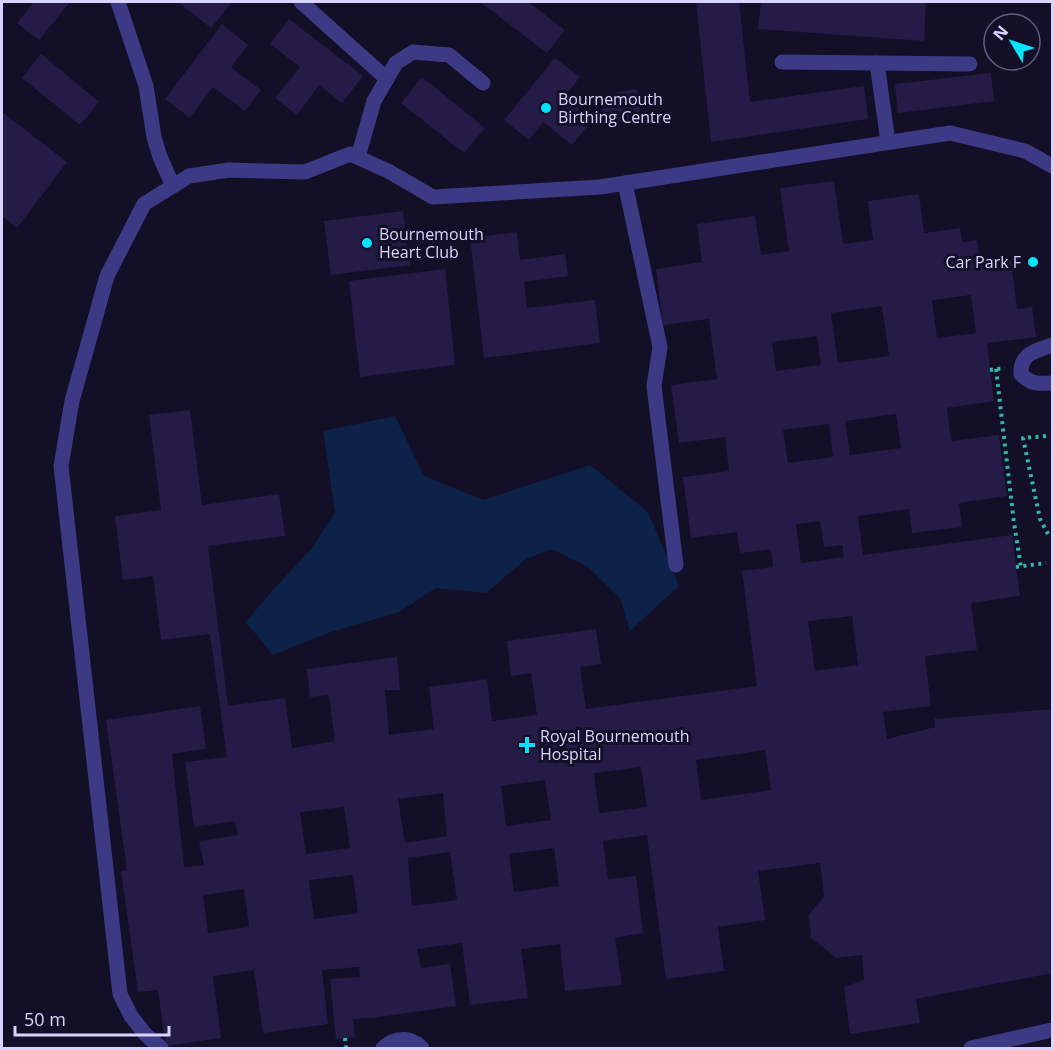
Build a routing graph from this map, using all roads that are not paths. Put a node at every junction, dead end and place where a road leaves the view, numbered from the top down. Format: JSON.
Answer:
{"nodes":[{"id":1,"x":118,"y":2,"type":"edge"},
{"id":2,"x":301,"y":2,"type":"edge"},
{"id":3,"x":782,"y":62,"type":"dead end"},
{"id":4,"x":877,"y":63,"type":"junction"},
{"id":5,"x":970,"y":64,"type":"dead end"},
{"id":6,"x":387,"y":79,"type":"junction"},
{"id":7,"x":483,"y":83,"type":"dead end"},
{"id":8,"x":888,"y":142,"type":"junction"},
{"id":9,"x":358,"y":157,"type":"junction"},
{"id":10,"x":1053,"y":166,"type":"edge"},
{"id":11,"x":625,"y":183,"type":"junction"},
{"id":12,"x":173,"y":186,"type":"junction"},
{"id":13,"x":1053,"y":345,"type":"edge"},
{"id":14,"x":1053,"y":383,"type":"edge"},
{"id":15,"x":676,"y":565,"type":"dead end"},
{"id":16,"x":1053,"y":1030,"type":"edge"},
{"id":17,"x":161,"y":1048,"type":"edge"},
{"id":18,"x":382,"y":1048,"type":"edge"},
{"id":19,"x":422,"y":1048,"type":"edge"},
{"id":20,"x":971,"y":1048,"type":"edge"}],
"edges":[{"from":1,"to":12,"type":"lane"},
{"from":2,"to":6,"type":"lane"},
{"from":3,"to":4,"type":"lane"},
{"from":4,"to":5,"type":"lane"},
{"from":4,"to":8,"type":"lane"},
{"from":6,"to":7,"type":"lane"},
{"from":6,"to":9,"type":"lane"},
{"from":8,"to":10,"type":"lane"},
{"from":8,"to":11,"type":"lane"},
{"from":9,"to":11,"type":"lane"},
{"from":9,"to":12,"type":"lane"},
{"from":11,"to":15,"type":"lane"},
{"from":12,"to":17,"type":"lane"},
{"from":13,"to":14,"type":"lane"},
{"from":16,"to":20,"type":"lane"},
{"from":18,"to":19,"type":"lane"}]}
